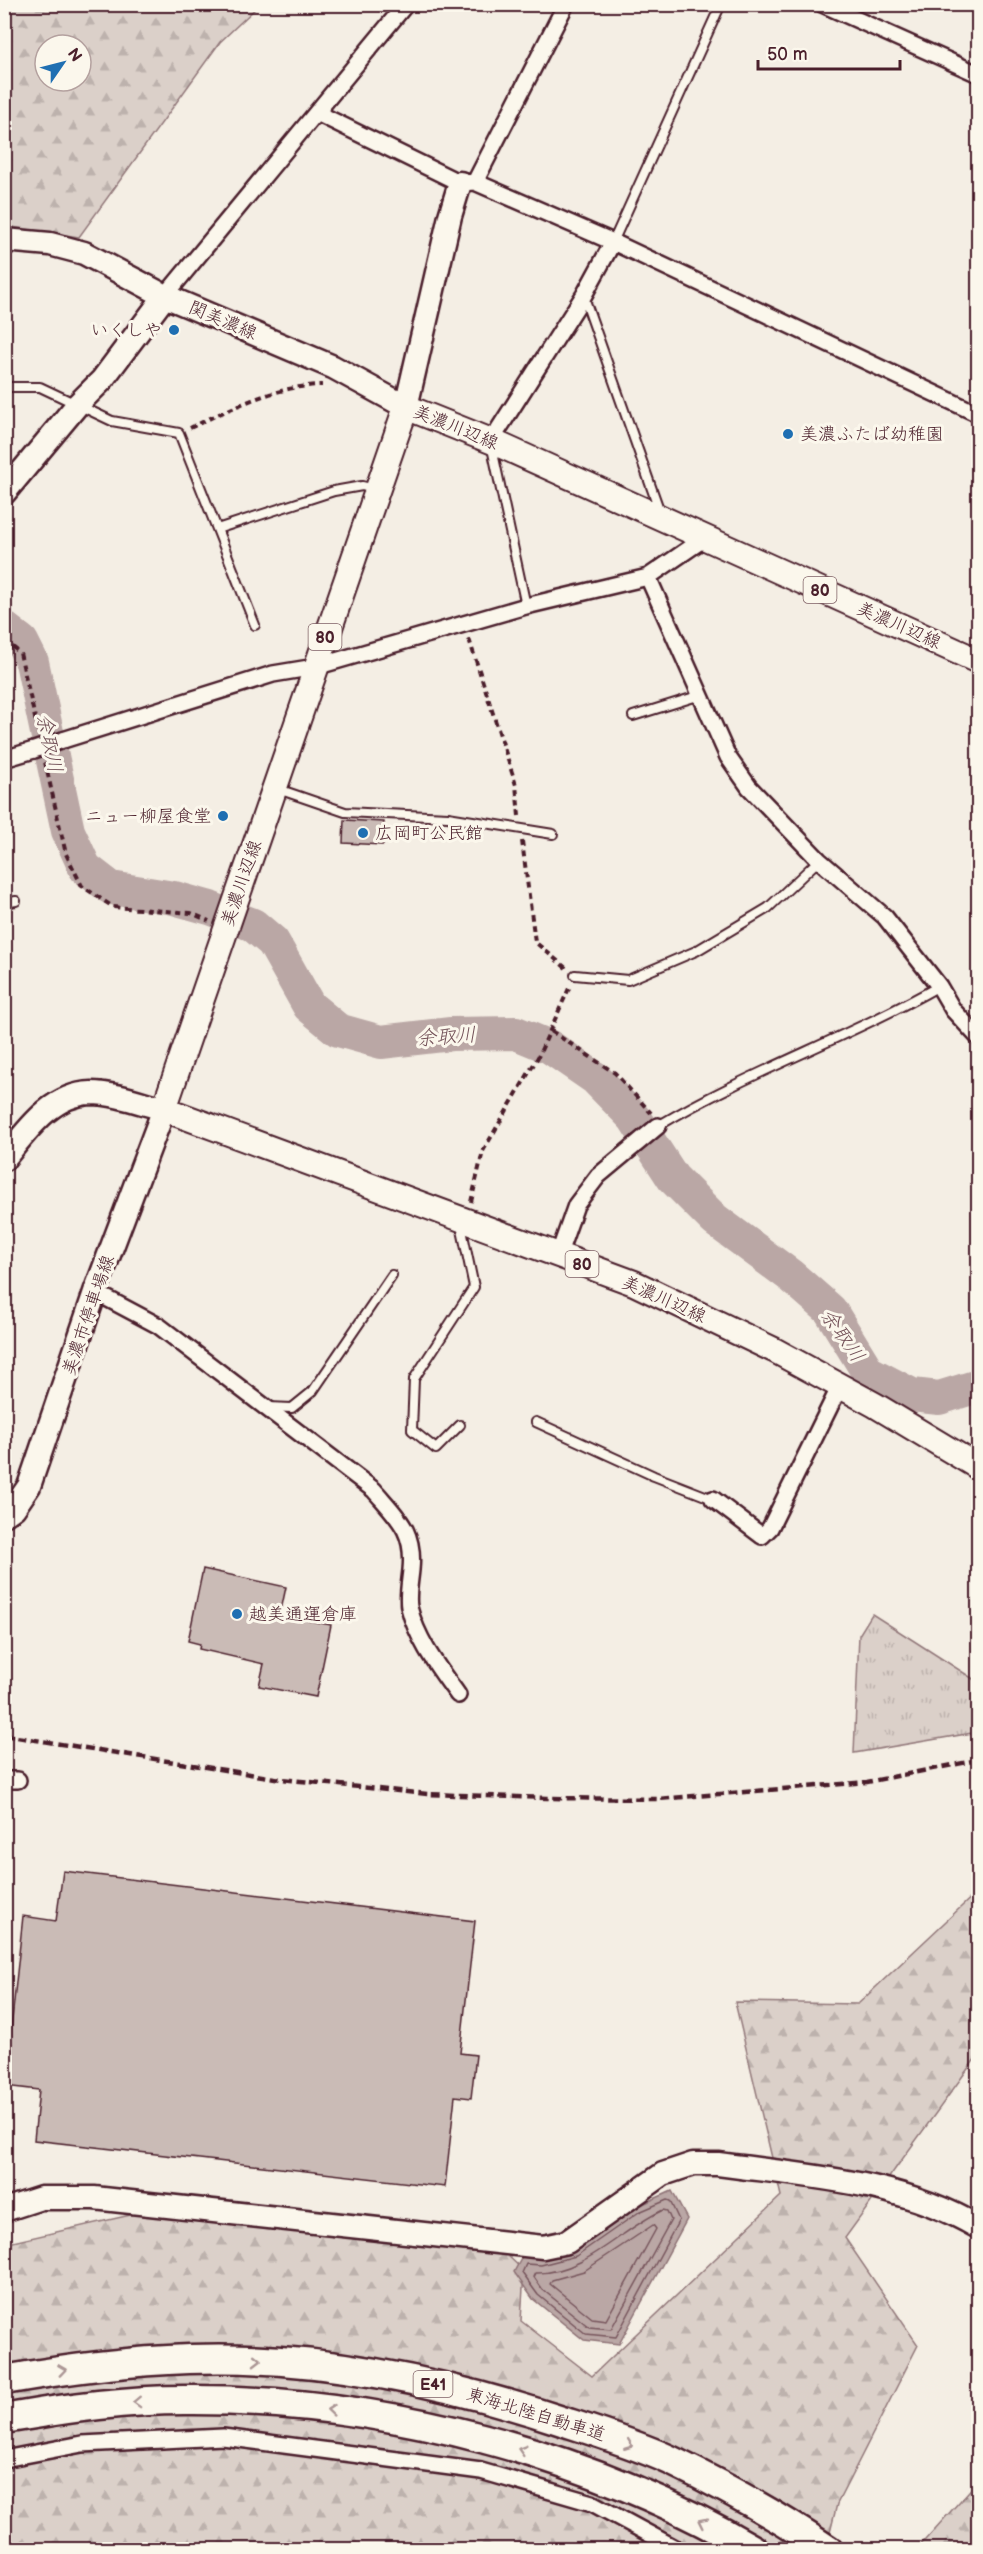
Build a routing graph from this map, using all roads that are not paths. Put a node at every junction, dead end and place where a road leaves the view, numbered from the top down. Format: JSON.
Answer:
{"nodes":[{"id":1,"x":406,"y":4,"type":"edge"},
{"id":2,"x":566,"y":4,"type":"edge"},
{"id":3,"x":721,"y":4,"type":"edge"},
{"id":4,"x":822,"y":4,"type":"edge"},
{"id":5,"x":978,"y":74,"type":"edge"},
{"id":6,"x":317,"y":113,"type":"junction"},
{"id":7,"x":468,"y":183,"type":"junction"},
{"id":8,"x":4,"y":240,"type":"edge"},
{"id":9,"x":613,"y":242,"type":"junction"},
{"id":10,"x":584,"y":295,"type":"junction"},
{"id":11,"x":165,"y":296,"type":"junction"},
{"id":12,"x":4,"y":387,"type":"edge"},
{"id":13,"x":78,"y":404,"type":"junction"},
{"id":14,"x":406,"y":407,"type":"junction"},
{"id":15,"x":978,"y":414,"type":"edge"},
{"id":16,"x":491,"y":441,"type":"junction"},
{"id":17,"x":376,"y":490,"type":"junction"},
{"id":18,"x":4,"y":493,"type":"edge"},
{"id":19,"x":662,"y":517,"type":"junction"},
{"id":20,"x":217,"y":529,"type":"junction"},
{"id":21,"x":705,"y":538,"type":"junction"},
{"id":22,"x":648,"y":577,"type":"junction"},
{"id":23,"x":526,"y":606,"type":"junction"},
{"id":24,"x":255,"y":625,"type":"dead end"},
{"id":25,"x":978,"y":661,"type":"edge"},
{"id":26,"x":315,"y":667,"type":"junction"},
{"id":27,"x":702,"y":694,"type":"junction"},
{"id":28,"x":633,"y":716,"type":"dead end"},
{"id":29,"x":4,"y":759,"type":"edge"},
{"id":30,"x":273,"y":788,"type":"junction"},
{"id":31,"x":553,"y":834,"type":"dead end"},
{"id":32,"x":819,"y":860,"type":"junction"},
{"id":33,"x":16,"y":901,"type":"dead end"},
{"id":34,"x":4,"y":903,"type":"edge"},
{"id":35,"x":574,"y":975,"type":"road end"},
{"id":36,"x":939,"y":986,"type":"junction"},
{"id":37,"x":978,"y":1037,"type":"edge"},
{"id":38,"x":164,"y":1109,"type":"junction"},
{"id":39,"x":658,"y":1126,"type":"joint"},
{"id":40,"x":4,"y":1159,"type":"edge"},
{"id":41,"x":463,"y":1218,"type":"junction"},
{"id":42,"x":558,"y":1256,"type":"junction"},
{"id":43,"x":392,"y":1275,"type":"dead end"},
{"id":44,"x":95,"y":1292,"type":"junction"},
{"id":45,"x":840,"y":1386,"type":"junction"},
{"id":46,"x":264,"y":1407,"type":"junction"},
{"id":47,"x":536,"y":1422,"type":"dead end"},
{"id":48,"x":460,"y":1425,"type":"dead end"},
{"id":49,"x":978,"y":1467,"type":"edge"},
{"id":50,"x":713,"y":1499,"type":"joint"},
{"id":51,"x":4,"y":1515,"type":"edge"},
{"id":52,"x":458,"y":1695,"type":"dead end"},
{"id":53,"x":4,"y":2210,"type":"edge"},
{"id":54,"x":978,"y":2227,"type":"edge"},
{"id":55,"x":4,"y":2380,"type":"edge"},
{"id":56,"x":4,"y":2419,"type":"edge"},
{"id":57,"x":4,"y":2459,"type":"edge"},
{"id":58,"x":679,"y":2550,"type":"edge"},
{"id":59,"x":754,"y":2550,"type":"edge"},
{"id":60,"x":828,"y":2550,"type":"edge"}],
"edges":[{"from":1,"to":6,"type":"street"},
{"from":2,"to":7,"type":"street"},
{"from":3,"to":9,"type":"lane"},
{"from":4,"to":5,"type":"street"},
{"from":6,"to":7,"type":"street"},
{"from":6,"to":11,"type":"street"},
{"from":7,"to":9,"type":"street"},
{"from":7,"to":14,"type":"street"},
{"from":8,"to":11,"type":"street"},
{"from":9,"to":10,"type":"street"},
{"from":9,"to":15,"type":"street"},
{"from":10,"to":16,"type":"street"},
{"from":10,"to":19,"type":"lane"},
{"from":11,"to":13,"type":"street","name":"関美濃線"},
{"from":11,"to":14,"type":"street","name":"関美濃線"},
{"from":12,"to":13,"type":"lane"},
{"from":13,"to":18,"type":"street","name":"関美濃線"},
{"from":13,"to":20,"type":"lane"},
{"from":14,"to":16,"type":"main road","name":"美濃川辺線","number":"80"},
{"from":14,"to":17,"type":"main road","name":"美濃川辺線","number":"80"},
{"from":16,"to":19,"type":"main road","name":"美濃川辺線","number":"80"},
{"from":16,"to":23,"type":"lane"},
{"from":17,"to":20,"type":"lane"},
{"from":17,"to":26,"type":"main road","name":"美濃川辺線","number":"80"},
{"from":19,"to":21,"type":"main road","name":"美濃川辺線","number":"80"},
{"from":20,"to":24,"type":"lane"},
{"from":21,"to":22,"type":"street"},
{"from":21,"to":25,"type":"main road","name":"美濃川辺線","number":"80"},
{"from":22,"to":23,"type":"street"},
{"from":22,"to":27,"type":"street"},
{"from":23,"to":26,"type":"street"},
{"from":26,"to":29,"type":"street","bridge":true},
{"from":26,"to":30,"type":"main road","name":"美濃川辺線","number":"80"},
{"from":27,"to":28,"type":"lane"},
{"from":27,"to":32,"type":"street"},
{"from":30,"to":31,"type":"lane"},
{"from":30,"to":38,"type":"main road","name":"美濃川辺線","number":"80"},
{"from":32,"to":35,"type":"lane"},
{"from":32,"to":36,"type":"street"},
{"from":33,"to":34,"type":"lane"},
{"from":36,"to":37,"type":"street"},
{"from":36,"to":39,"type":"lane"},
{"from":38,"to":40,"type":"street"},
{"from":38,"to":41,"type":"main road","name":"美濃川辺線","number":"80"},
{"from":38,"to":44,"type":"street","name":"美濃市停車場線"},
{"from":39,"to":42,"type":"street"},
{"from":41,"to":42,"type":"main road","name":"美濃川辺線","number":"80"},
{"from":41,"to":48,"type":"lane"},
{"from":42,"to":45,"type":"main road","name":"美濃川辺線","number":"80"},
{"from":43,"to":46,"type":"lane"},
{"from":44,"to":46,"type":"street"},
{"from":44,"to":51,"type":"street","name":"美濃市停車場線"},
{"from":45,"to":49,"type":"main road","name":"美濃川辺線","number":"80"},
{"from":45,"to":50,"type":"street"},
{"from":46,"to":52,"type":"street"},
{"from":47,"to":50,"type":"lane"},
{"from":53,"to":54,"type":"street"},
{"from":55,"to":60,"type":"highway","name":"東海北陸自動車道","number":"E41","one_way":true},
{"from":59,"to":56,"type":"highway","number":"E41","one_way":true},
{"from":57,"to":58,"type":"street"}]}
